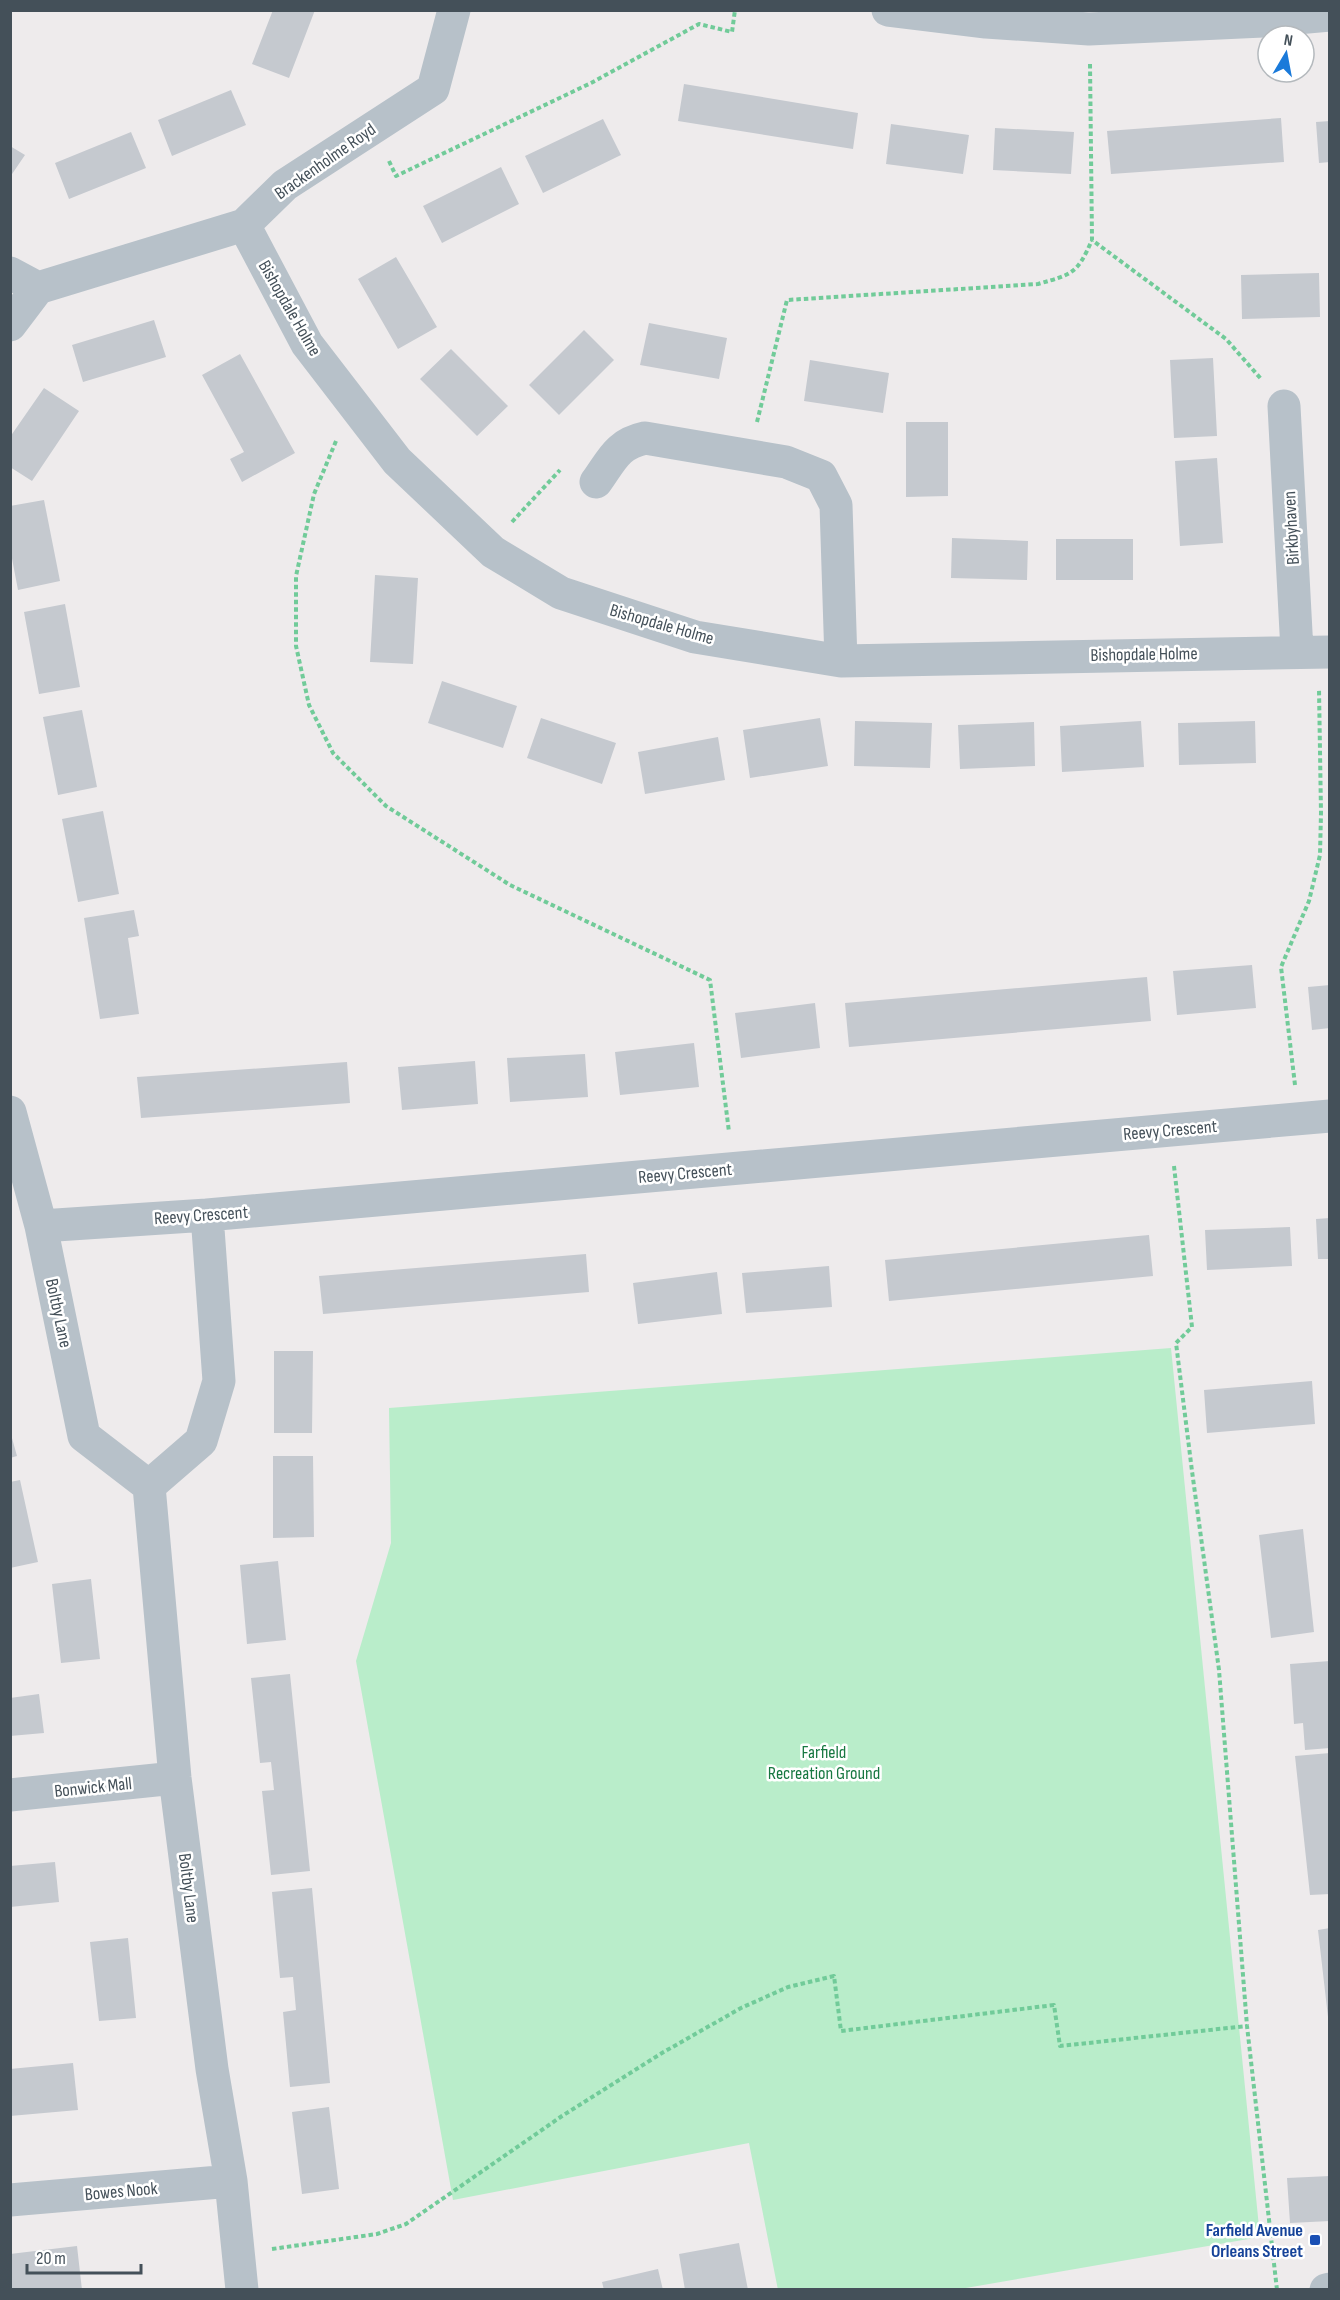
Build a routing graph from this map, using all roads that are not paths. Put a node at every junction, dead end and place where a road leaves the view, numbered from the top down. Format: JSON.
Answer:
{"nodes":[{"id":1,"x":454,"y":10,"type":"edge"},
{"id":2,"x":888,"y":10,"type":"edge"},
{"id":3,"x":1329,"y":15,"type":"edge"},
{"id":4,"x":244,"y":225,"type":"junction"},
{"id":5,"x":24,"y":281,"type":"edge"},
{"id":6,"x":10,"y":325,"type":"edge"},
{"id":7,"x":1284,"y":406,"type":"road end"},
{"id":8,"x":596,"y":482,"type":"road end"},
{"id":9,"x":1315,"y":651,"type":"edge"},
{"id":10,"x":841,"y":661,"type":"junction"},
{"id":11,"x":10,"y":1112,"type":"edge"},
{"id":12,"x":1314,"y":1117,"type":"edge"},
{"id":13,"x":207,"y":1215,"type":"junction"},
{"id":14,"x":41,"y":1226,"type":"junction"},
{"id":15,"x":149,"y":1485,"type":"junction"},
{"id":16,"x":175,"y":1778,"type":"junction"},
{"id":17,"x":10,"y":1795,"type":"edge"},
{"id":18,"x":231,"y":2181,"type":"junction"},
{"id":19,"x":10,"y":2200,"type":"edge"},
{"id":20,"x":242,"y":2289,"type":"edge"}],
"edges":[{"from":1,"to":4,"type":"street","name":"Brackenholme Royd"},
{"from":2,"to":3,"type":"street"},
{"from":4,"to":5,"type":"street","name":"Brackenholme Royd"},
{"from":4,"to":10,"type":"street","name":"Bishopdale Holme"},
{"from":5,"to":6,"type":"street","name":"Brackenholme Royd"},
{"from":7,"to":9,"type":"street","name":"Birkbyhaven"},
{"from":8,"to":10,"type":"street"},
{"from":9,"to":10,"type":"street","name":"Bishopdale Holme"},
{"from":11,"to":14,"type":"street","name":"Boltby Lane"},
{"from":12,"to":13,"type":"street","name":"Reevy Crescent"},
{"from":13,"to":14,"type":"street","name":"Reevy Crescent"},
{"from":13,"to":15,"type":"street"},
{"from":14,"to":15,"type":"street","name":"Boltby Lane"},
{"from":15,"to":16,"type":"street","name":"Boltby Lane"},
{"from":16,"to":17,"type":"street","name":"Bonwick Mall"},
{"from":16,"to":18,"type":"street","name":"Boltby Lane"},
{"from":18,"to":19,"type":"street","name":"Bowes Nook"},
{"from":18,"to":20,"type":"street","name":"Boltby Lane"}]}
